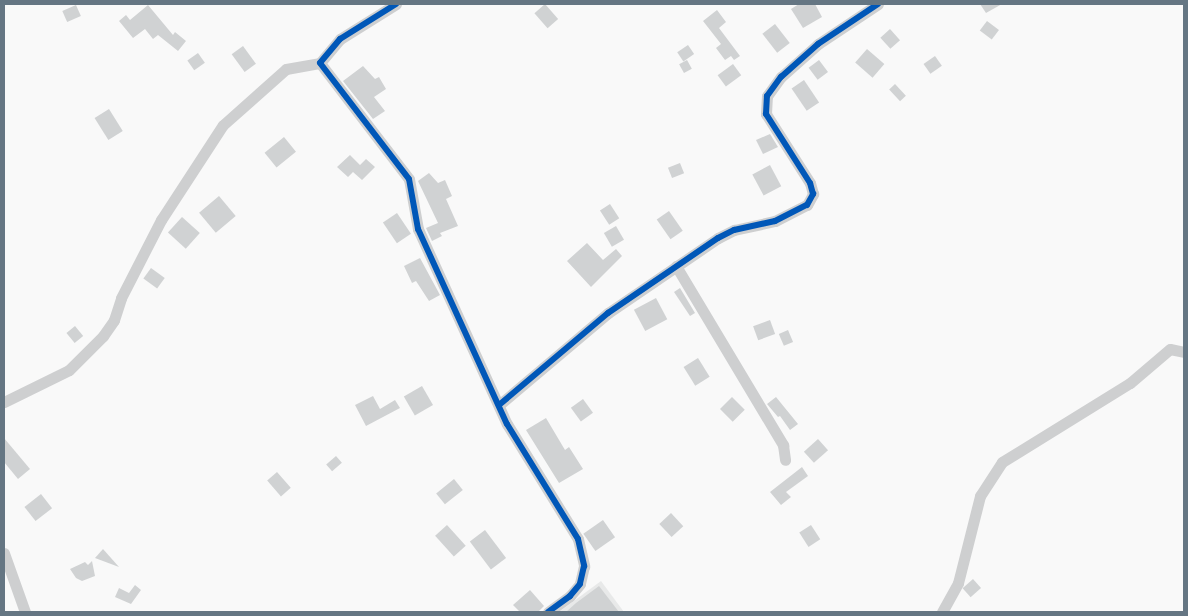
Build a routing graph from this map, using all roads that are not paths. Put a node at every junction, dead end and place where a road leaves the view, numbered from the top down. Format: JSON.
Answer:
{"nodes":[{"id":1,"x":396,"y":4,"type":"edge"},
{"id":2,"x":878,"y":4,"type":"edge"},
{"id":3,"x":320,"y":63,"type":"junction"},
{"id":4,"x":676,"y":266,"type":"junction"},
{"id":5,"x":1184,"y":352,"type":"edge"},
{"id":6,"x":4,"y":402,"type":"edge"},
{"id":7,"x":499,"y":405,"type":"junction"},
{"id":8,"x":785,"y":460,"type":"dead end"},
{"id":9,"x":4,"y":553,"type":"edge"},
{"id":10,"x":25,"y":612,"type":"edge"},
{"id":11,"x":548,"y":612,"type":"edge"},
{"id":12,"x":942,"y":612,"type":"edge"}],
"edges":[{"from":1,"to":3,"type":"street"},
{"from":2,"to":4,"type":"street"},
{"from":3,"to":6,"type":"street"},
{"from":3,"to":7,"type":"street"},
{"from":4,"to":7,"type":"street"},
{"from":4,"to":8,"type":"street"},
{"from":5,"to":12,"type":"street"},
{"from":7,"to":11,"type":"street"},
{"from":9,"to":10,"type":"street"}]}
